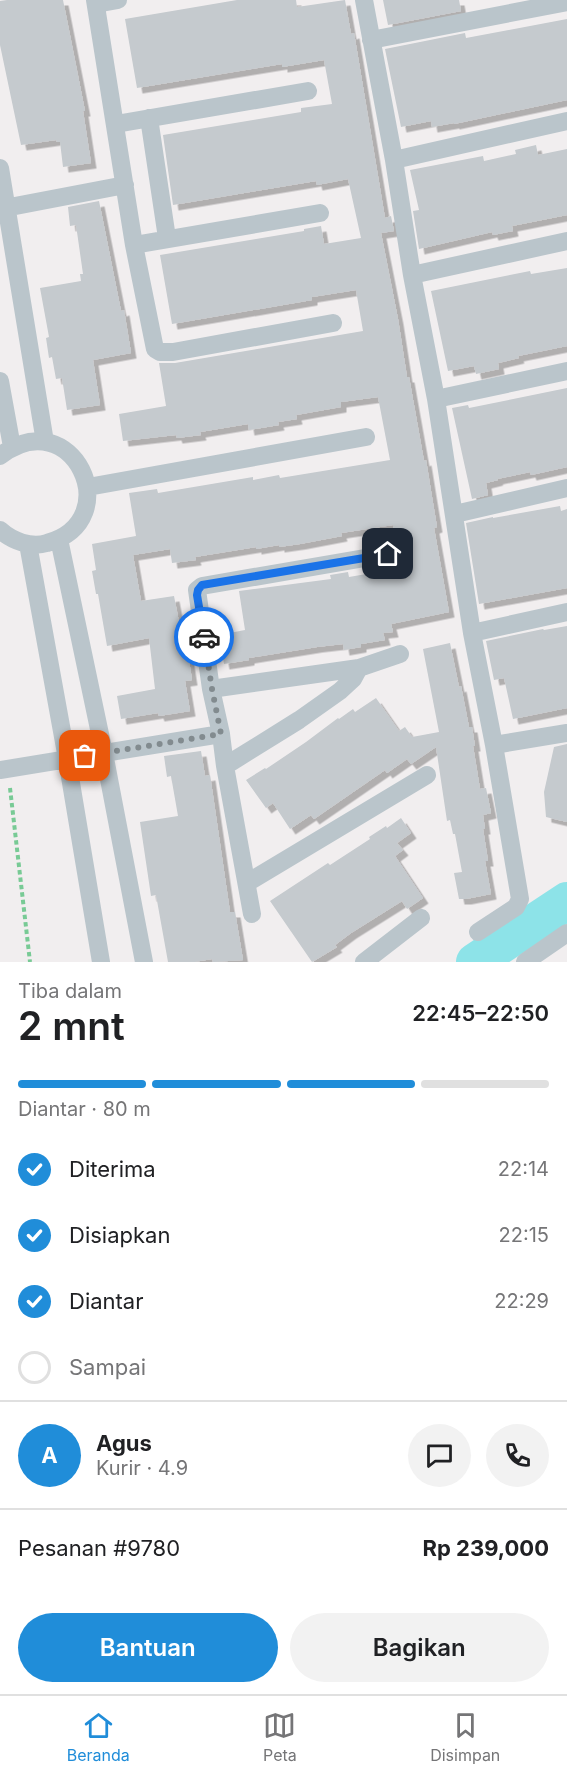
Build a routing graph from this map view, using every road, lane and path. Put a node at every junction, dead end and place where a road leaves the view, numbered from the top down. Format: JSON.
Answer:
{"nodes":[{"id":1,"x":118,"y":0,"type":"edge"},
{"id":2,"x":364,"y":0,"type":"edge"},
{"id":3,"x":95,"y":2,"type":"edge"},
{"id":4,"x":567,"y":2,"type":"edge"},
{"id":5,"x":370,"y":40,"type":"junction"},
{"id":6,"x":308,"y":91,"type":"dead end"},
{"id":7,"x":149,"y":118,"type":"junction"},
{"id":8,"x":567,"y":121,"type":"edge"},
{"id":9,"x":116,"y":124,"type":"junction"},
{"id":10,"x":394,"y":160,"type":"junction"},
{"id":11,"x":0,"y":168,"type":"edge"},
{"id":12,"x":124,"y":185,"type":"junction"},
{"id":13,"x":3,"y":208,"type":"edge"},
{"id":14,"x":320,"y":213,"type":"dead end"},
{"id":15,"x":168,"y":238,"type":"junction"},
{"id":16,"x":567,"y":241,"type":"edge"},
{"id":17,"x":134,"y":245,"type":"junction"},
{"id":18,"x":412,"y":275,"type":"junction"},
{"id":19,"x":333,"y":323,"type":"dead end"},
{"id":20,"x":567,"y":371,"type":"edge"},
{"id":21,"x":0,"y":381,"type":"edge"},
{"id":22,"x":436,"y":399,"type":"junction"},
{"id":23,"x":366,"y":437,"type":"dead end"},
{"id":24,"x":45,"y":442,"type":"junction"},
{"id":25,"x":6,"y":451,"type":"edge"},
{"id":26,"x":88,"y":487,"type":"junction"},
{"id":27,"x":567,"y":488,"type":"edge"},
{"id":28,"x":455,"y":514,"type":"junction"},
{"id":29,"x":0,"y":530,"type":"edge"},
{"id":30,"x":59,"y":539,"type":"junction"},
{"id":31,"x":28,"y":544,"type":"junction"},
{"id":32,"x":388,"y":554,"type":"dead end"},
{"id":33,"x":567,"y":612,"type":"edge"},
{"id":34,"x":472,"y":633,"type":"junction"},
{"id":35,"x":400,"y":654,"type":"dead end"},
{"id":36,"x":359,"y":668,"type":"junction"},
{"id":37,"x":212,"y":689,"type":"junction"},
{"id":38,"x":567,"y":733,"type":"edge"},
{"id":39,"x":221,"y":734,"type":"junction"},
{"id":40,"x":494,"y":745,"type":"junction"},
{"id":41,"x":104,"y":753,"type":"junction"},
{"id":42,"x":67,"y":759,"type":"junction"},
{"id":43,"x":225,"y":766,"type":"junction"},
{"id":44,"x":4,"y":770,"type":"edge"},
{"id":45,"x":427,"y":775,"type":"dead end"},
{"id":46,"x":247,"y":883,"type":"junction"},
{"id":47,"x":252,"y":914,"type":"dead end"},
{"id":48,"x":421,"y":918,"type":"dead end"},
{"id":49,"x":478,"y":932,"type":"dead end"},
{"id":50,"x":567,"y":933,"type":"edge"},
{"id":51,"x":30,"y":962,"type":"edge"},
{"id":52,"x":101,"y":962,"type":"edge"},
{"id":53,"x":144,"y":962,"type":"edge"},
{"id":54,"x":364,"y":962,"type":"edge"},
{"id":55,"x":525,"y":962,"type":"edge"}],
"edges":[{"from":1,"to":3,"type":"street"},
{"from":2,"to":5,"type":"street"},
{"from":3,"to":9,"type":"street"},
{"from":4,"to":5,"type":"street"},
{"from":5,"to":10,"type":"street"},
{"from":6,"to":7,"type":"street"},
{"from":7,"to":9,"type":"street"},
{"from":7,"to":15,"type":"street"},
{"from":8,"to":10,"type":"street"},
{"from":9,"to":12,"type":"street"},
{"from":10,"to":18,"type":"street"},
{"from":11,"to":13,"type":"street"},
{"from":12,"to":13,"type":"street"},
{"from":12,"to":17,"type":"street"},
{"from":13,"to":24,"type":"street"},
{"from":14,"to":15,"type":"street"},
{"from":15,"to":17,"type":"street"},
{"from":16,"to":18,"type":"street"},
{"from":17,"to":19,"type":"street"},
{"from":18,"to":22,"type":"street"},
{"from":20,"to":22,"type":"street"},
{"from":21,"to":25,"type":"street"},
{"from":22,"to":28,"type":"street"},
{"from":23,"to":26,"type":"street"},
{"from":24,"to":25,"type":"street"},
{"from":24,"to":26,"type":"street"},
{"from":26,"to":30,"type":"street"},
{"from":27,"to":28,"type":"street"},
{"from":28,"to":34,"type":"street"},
{"from":29,"to":31,"type":"street"},
{"from":30,"to":31,"type":"street"},
{"from":30,"to":41,"type":"street"},
{"from":31,"to":42,"type":"street"},
{"from":32,"to":37,"type":"street"},
{"from":33,"to":34,"type":"street"},
{"from":34,"to":40,"type":"street"},
{"from":35,"to":36,"type":"street"},
{"from":36,"to":37,"type":"street"},
{"from":36,"to":43,"type":"street"},
{"from":37,"to":39,"type":"street"},
{"from":38,"to":40,"type":"street"},
{"from":39,"to":41,"type":"street"},
{"from":39,"to":43,"type":"street"},
{"from":40,"to":49,"type":"street"},
{"from":41,"to":42,"type":"street"},
{"from":41,"to":53,"type":"street"},
{"from":42,"to":44,"type":"street"},
{"from":42,"to":52,"type":"street"},
{"from":43,"to":46,"type":"street"},
{"from":44,"to":51,"type":"path"},
{"from":45,"to":46,"type":"street"},
{"from":46,"to":47,"type":"street"},
{"from":48,"to":54,"type":"street"},
{"from":50,"to":55,"type":"street"}]}
